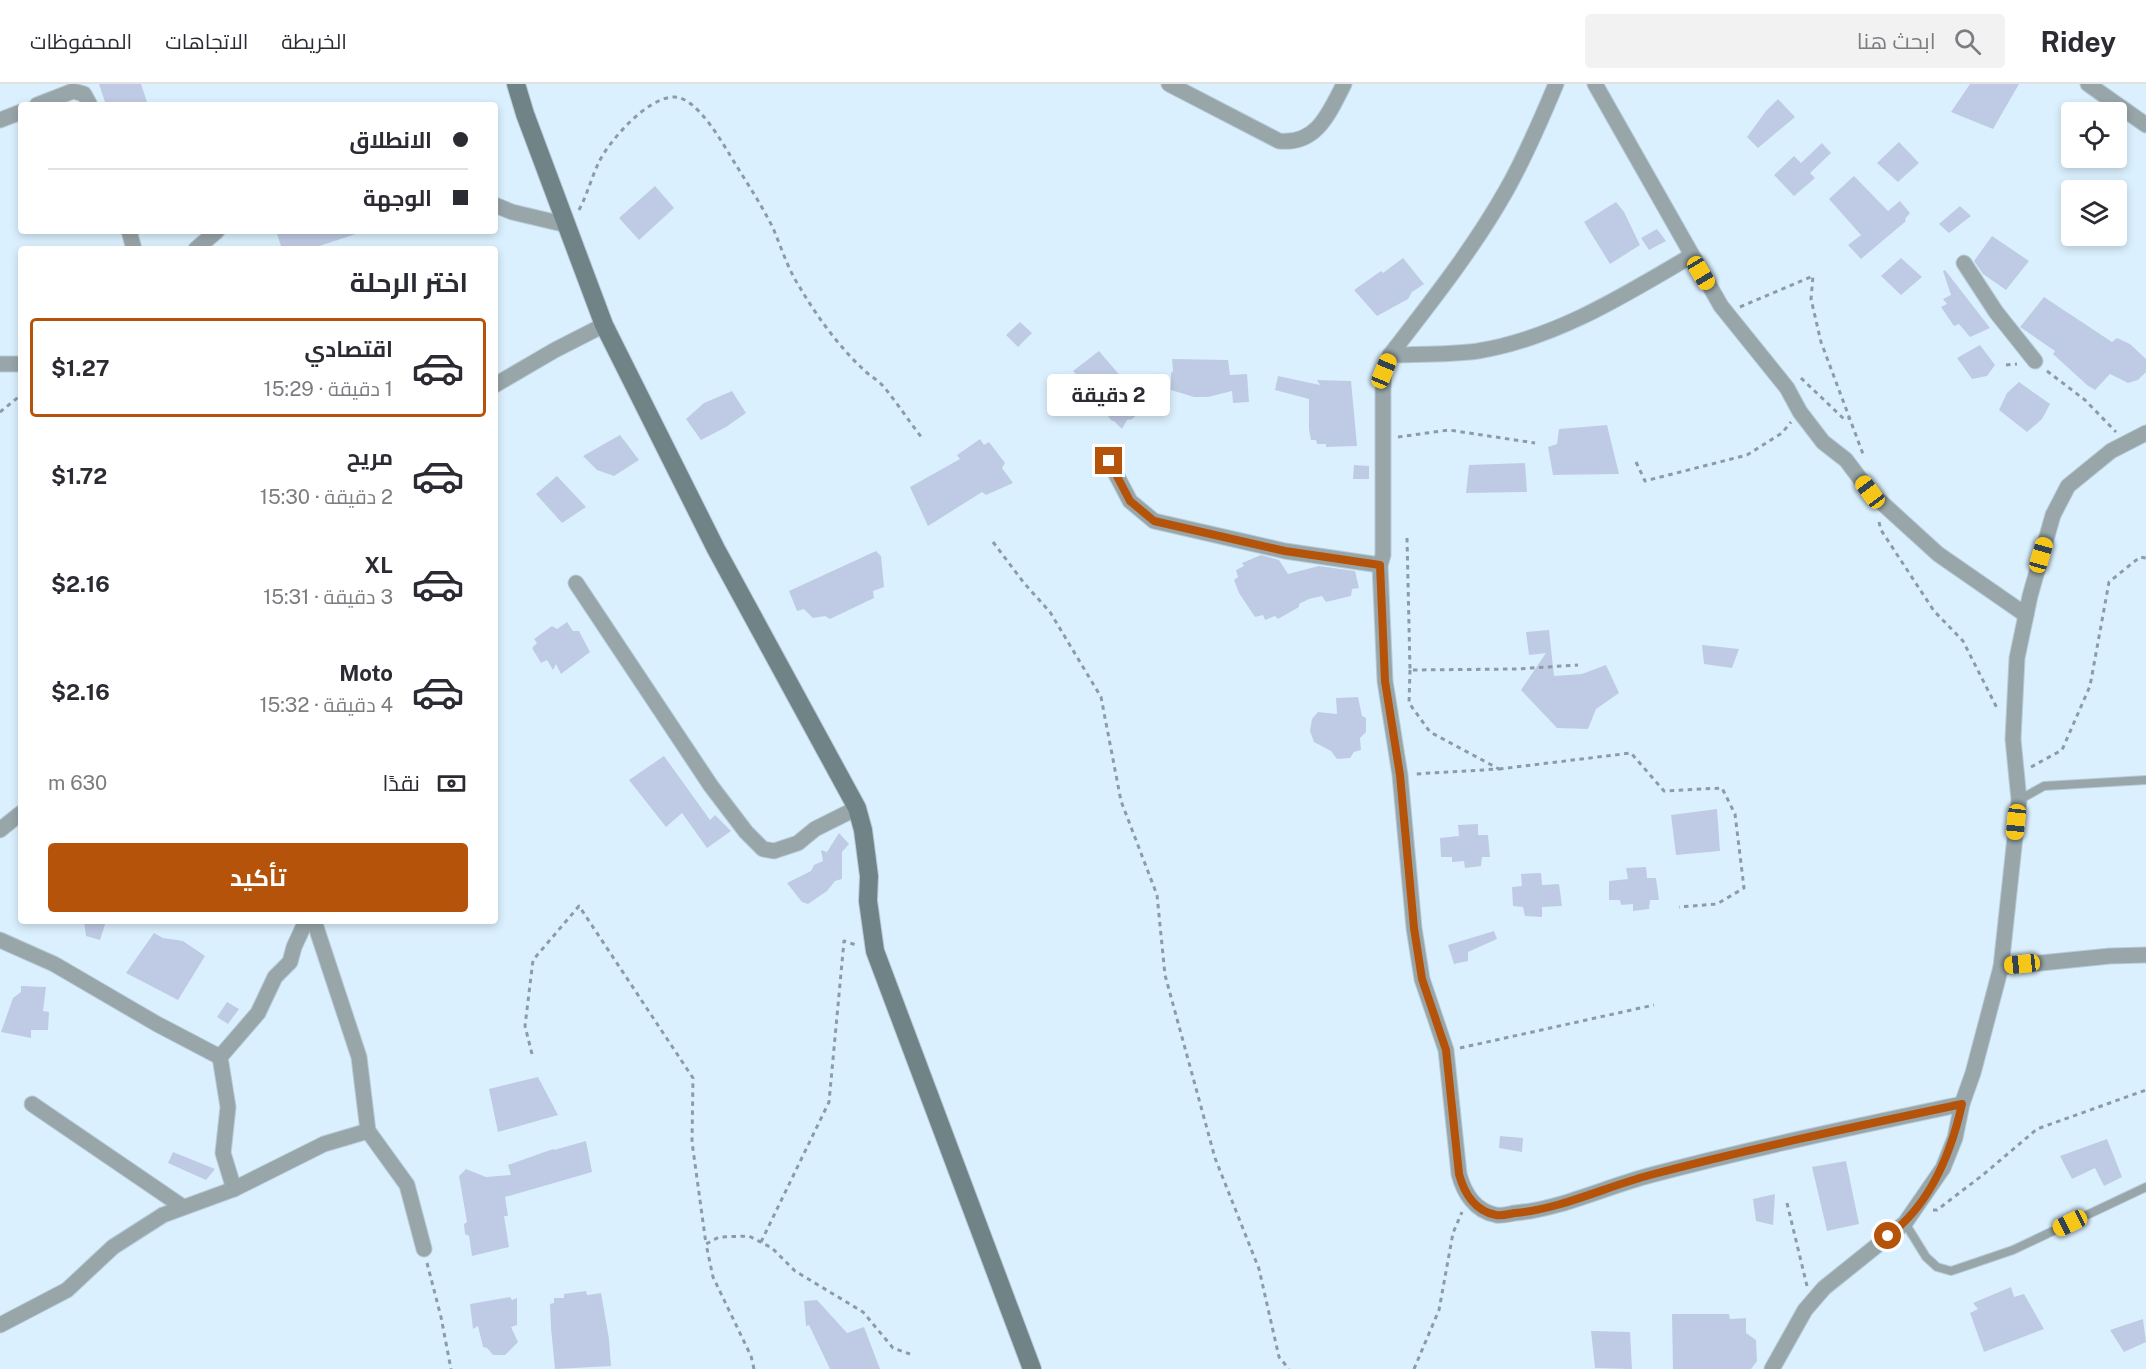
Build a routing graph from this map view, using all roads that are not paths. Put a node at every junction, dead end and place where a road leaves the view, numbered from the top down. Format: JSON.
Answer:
{"nodes":[{"id":1,"x":516,"y":84,"type":"edge"},
{"id":2,"x":1170,"y":84,"type":"edge"},
{"id":3,"x":1344,"y":84,"type":"edge"},
{"id":4,"x":1556,"y":84,"type":"edge"},
{"id":5,"x":1594,"y":84,"type":"edge"},
{"id":6,"x":2088,"y":84,"type":"edge"},
{"id":7,"x":45,"y":102,"type":"edge"},
{"id":8,"x":88,"y":102,"type":"edge"},
{"id":9,"x":18,"y":113,"type":"edge"},
{"id":10,"x":0,"y":120,"type":"edge"},
{"id":11,"x":2146,"y":125,"type":"edge"},
{"id":12,"x":498,"y":206,"type":"edge"},
{"id":13,"x":567,"y":225,"type":"junction"},
{"id":14,"x":214,"y":234,"type":"edge"},
{"id":15,"x":200,"y":246,"type":"edge"},
{"id":16,"x":1691,"y":256,"type":"junction"},
{"id":17,"x":1964,"y":263,"type":"dead end"},
{"id":18,"x":604,"y":325,"type":"junction"},
{"id":19,"x":1390,"y":356,"type":"junction"},
{"id":20,"x":2035,"y":361,"type":"road end"},
{"id":21,"x":0,"y":364,"type":"edge"},
{"id":22,"x":18,"y":364,"type":"edge"},
{"id":23,"x":498,"y":383,"type":"edge"},
{"id":24,"x":2146,"y":433,"type":"edge"},
{"id":25,"x":1109,"y":461,"type":"dead end"},
{"id":26,"x":1380,"y":565,"type":"junction"},
{"id":27,"x":576,"y":582,"type":"dead end"},
{"id":28,"x":2026,"y":615,"type":"junction"},
{"id":29,"x":2146,"y":780,"type":"edge"},
{"id":30,"x":2019,"y":800,"type":"junction"},
{"id":31,"x":857,"y":808,"type":"junction"},
{"id":32,"x":18,"y":815,"type":"edge"},
{"id":33,"x":0,"y":830,"type":"edge"},
{"id":34,"x":305,"y":924,"type":"edge"},
{"id":35,"x":315,"y":924,"type":"edge"},
{"id":36,"x":0,"y":940,"type":"edge"},
{"id":37,"x":2146,"y":955,"type":"edge"},
{"id":38,"x":2001,"y":967,"type":"junction"},
{"id":39,"x":220,"y":1057,"type":"junction"},
{"id":40,"x":32,"y":1104,"type":"dead end"},
{"id":41,"x":1962,"y":1104,"type":"junction"},
{"id":42,"x":368,"y":1131,"type":"junction"},
{"id":43,"x":2146,"y":1187,"type":"edge"},
{"id":44,"x":234,"y":1189,"type":"junction"},
{"id":45,"x":183,"y":1207,"type":"junction"},
{"id":46,"x":1905,"y":1223,"type":"junction"},
{"id":47,"x":424,"y":1249,"type":"road end"},
{"id":48,"x":0,"y":1324,"type":"edge"},
{"id":49,"x":1032,"y":1369,"type":"edge"},
{"id":50,"x":1772,"y":1369,"type":"edge"}],
"edges":[{"from":1,"to":13,"type":"street"},
{"from":2,"to":3,"type":"street"},
{"from":4,"to":19,"type":"street"},
{"from":5,"to":16,"type":"street"},
{"from":6,"to":11,"type":"street"},
{"from":7,"to":8,"type":"street"},
{"from":9,"to":10,"type":"street"},
{"from":12,"to":13,"type":"street"},
{"from":13,"to":18,"type":"street"},
{"from":14,"to":15,"type":"street"},
{"from":16,"to":19,"type":"street"},
{"from":16,"to":28,"type":"street"},
{"from":17,"to":20,"type":"street"},
{"from":18,"to":23,"type":"street"},
{"from":18,"to":31,"type":"street"},
{"from":19,"to":26,"type":"street"},
{"from":21,"to":22,"type":"street"},
{"from":24,"to":28,"type":"street"},
{"from":25,"to":26,"type":"street"},
{"from":26,"to":41,"type":"street"},
{"from":27,"to":31,"type":"street"},
{"from":28,"to":30,"type":"street"},
{"from":29,"to":30,"type":"lane"},
{"from":30,"to":38,"type":"street"},
{"from":31,"to":49,"type":"street"},
{"from":32,"to":33,"type":"street"},
{"from":34,"to":39,"type":"street"},
{"from":35,"to":42,"type":"street"},
{"from":36,"to":39,"type":"street"},
{"from":37,"to":38,"type":"street"},
{"from":38,"to":41,"type":"street"},
{"from":39,"to":44,"type":"street"},
{"from":40,"to":45,"type":"street"},
{"from":41,"to":46,"type":"street"},
{"from":42,"to":44,"type":"street"},
{"from":42,"to":47,"type":"street"},
{"from":43,"to":46,"type":"lane"},
{"from":44,"to":45,"type":"street"},
{"from":45,"to":48,"type":"street"},
{"from":46,"to":50,"type":"street"}]}
